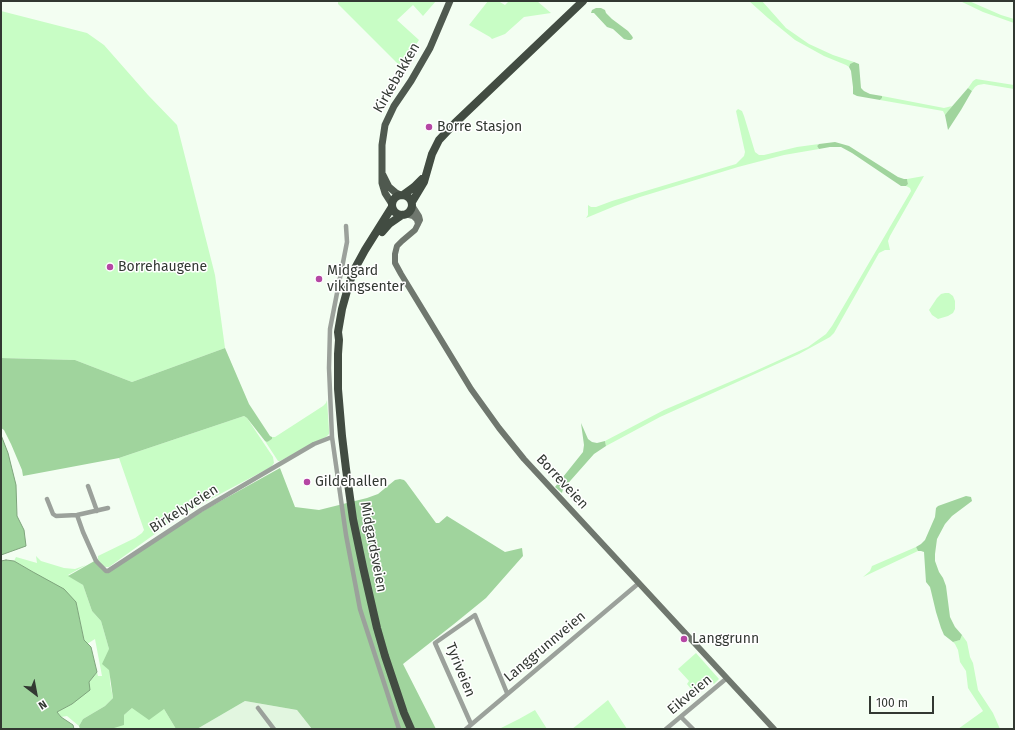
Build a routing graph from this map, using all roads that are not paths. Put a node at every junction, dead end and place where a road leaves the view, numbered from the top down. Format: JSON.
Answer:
{"nodes":[{"id":1,"x":450,"y":1,"type":"edge"},
{"id":2,"x":583,"y":1,"type":"edge"},
{"id":3,"x":381,"y":171,"type":"junction"},
{"id":4,"x":426,"y":173,"type":"junction"},
{"id":5,"x":401,"y":195,"type":"junction"},
{"id":6,"x":412,"y":203,"type":"junction"},
{"id":7,"x":392,"y":206,"type":"junction"},
{"id":8,"x":403,"y":215,"type":"junction"},
{"id":9,"x":418,"y":224,"type":"junction"},
{"id":10,"x":346,"y":226,"type":"dead end"},
{"id":11,"x":339,"y":340,"type":"junction"},
{"id":12,"x":332,"y":437,"type":"junction"},
{"id":13,"x":88,"y":486,"type":"dead end"},
{"id":14,"x":47,"y":499,"type":"dead end"},
{"id":15,"x":108,"y":508,"type":"dead end"},
{"id":16,"x":96,"y":511,"type":"junction"},
{"id":17,"x":77,"y":515,"type":"junction"},
{"id":18,"x":639,"y":583,"type":"junction"},
{"id":19,"x":727,"y":678,"type":"junction"},
{"id":20,"x":507,"y":693,"type":"junction"},
{"id":21,"x":258,"y":708,"type":"dead end"},
{"id":22,"x":681,"y":717,"type":"junction"},
{"id":23,"x":471,"y":724,"type":"junction"},
{"id":24,"x":274,"y":729,"type":"edge"},
{"id":25,"x":399,"y":729,"type":"edge"},
{"id":26,"x":412,"y":729,"type":"edge"},
{"id":27,"x":466,"y":729,"type":"edge"},
{"id":28,"x":666,"y":729,"type":"edge"},
{"id":29,"x":693,"y":729,"type":"edge"},
{"id":30,"x":774,"y":729,"type":"edge"}],
"edges":[{"from":1,"to":3,"type":"main road","name":"Kirkebakken"},
{"from":2,"to":4,"type":"highway"},
{"from":3,"to":5,"type":"main road"},
{"from":3,"to":7,"type":"main road","name":"Kirkebakken"},
{"from":4,"to":5,"type":"highway"},
{"from":4,"to":6,"type":"highway"},
{"from":5,"to":6,"type":"highway"},
{"from":5,"to":7,"type":"highway"},
{"from":6,"to":8,"type":"highway"},
{"from":6,"to":9,"type":"main road"},
{"from":7,"to":8,"type":"highway"},
{"from":7,"to":11,"type":"highway","name":"Midgardsveien"},
{"from":8,"to":9,"type":"main road"},
{"from":8,"to":11,"type":"highway","name":"Midgardsveien"},
{"from":9,"to":18,"type":"main road","name":"Borreveien"},
{"from":10,"to":12,"type":"street"},
{"from":11,"to":26,"type":"highway","name":"Midgardsveien"},
{"from":12,"to":17,"type":"street","name":"Birkelyveien"},
{"from":12,"to":25,"type":"street"},
{"from":13,"to":16,"type":"street"},
{"from":14,"to":17,"type":"street"},
{"from":15,"to":16,"type":"street"},
{"from":16,"to":17,"type":"street"},
{"from":18,"to":19,"type":"main road","name":"Borreveien"},
{"from":18,"to":20,"type":"street","name":"Langgrunnveien"},
{"from":19,"to":22,"type":"street","name":"Eikveien"},
{"from":19,"to":30,"type":"main road","name":"Borreveien"},
{"from":20,"to":23,"type":"street","name":"Langgrunnveien"},
{"from":20,"to":23,"type":"street","name":"Tyriveien"},
{"from":21,"to":24,"type":"street"},
{"from":22,"to":28,"type":"street","name":"Eikveien"},
{"from":22,"to":29,"type":"street"},
{"from":23,"to":27,"type":"street","name":"Langgrunnveien"}]}
